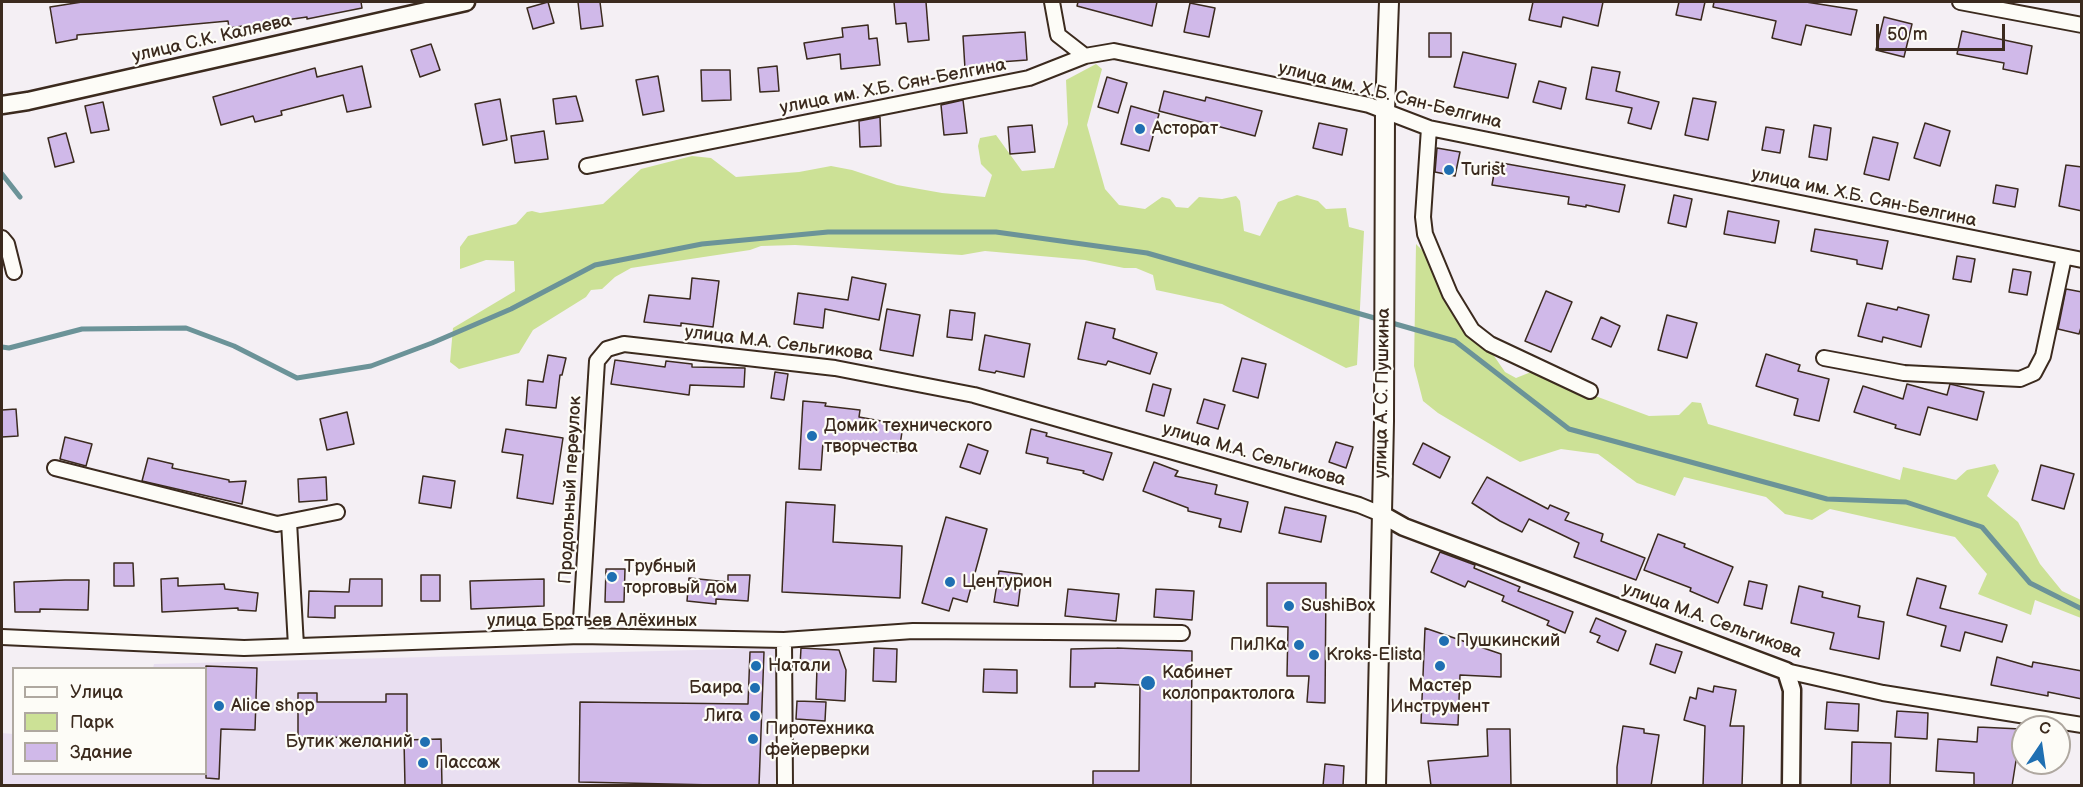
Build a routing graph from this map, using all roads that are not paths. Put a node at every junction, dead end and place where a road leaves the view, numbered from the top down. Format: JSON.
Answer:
{"nodes":[{"id":1,"x":465,"y":2,"type":"edge"},
{"id":2,"x":1052,"y":2,"type":"edge"},
{"id":3,"x":1389,"y":2,"type":"edge"},
{"id":4,"x":1960,"y":2,"type":"edge"},
{"id":5,"x":2082,"y":25,"type":"edge"},
{"id":6,"x":1085,"y":56,"type":"junction"},
{"id":7,"x":2,"y":105,"type":"edge"},
{"id":8,"x":1385,"y":110,"type":"junction"},
{"id":9,"x":1429,"y":128,"type":"junction"},
{"id":10,"x":587,"y":166,"type":"dead end"},
{"id":11,"x":2,"y":238,"type":"edge"},
{"id":12,"x":2064,"y":257,"type":"junction"},
{"id":13,"x":2082,"y":260,"type":"edge"},
{"id":14,"x":14,"y":272,"type":"dead end"},
{"id":15,"x":607,"y":348,"type":"joint"},
{"id":16,"x":1824,"y":358,"type":"dead end"},
{"id":17,"x":1590,"y":391,"type":"dead end"},
{"id":18,"x":55,"y":468,"type":"dead end"},
{"id":19,"x":337,"y":512,"type":"dead end"},
{"id":20,"x":1381,"y":514,"type":"junction"},
{"id":21,"x":289,"y":522,"type":"junction"},
{"id":22,"x":1182,"y":633,"type":"dead end"},
{"id":23,"x":580,"y":636,"type":"junction"},
{"id":24,"x":2,"y":637,"type":"edge"},
{"id":25,"x":784,"y":640,"type":"junction"},
{"id":26,"x":296,"y":646,"type":"junction"},
{"id":27,"x":1786,"y":670,"type":"junction"},
{"id":28,"x":2082,"y":725,"type":"edge"},
{"id":29,"x":785,"y":786,"type":"edge"},
{"id":30,"x":1376,"y":786,"type":"edge"},
{"id":31,"x":1791,"y":786,"type":"edge"}],
"edges":[{"from":1,"to":7,"type":"street","name":"улица С.К. Каляева"},
{"from":2,"to":6,"type":"street"},
{"from":3,"to":8,"type":"main road","name":"улица А. С. Пушкина"},
{"from":4,"to":5,"type":"street"},
{"from":6,"to":8,"type":"street","name":"улица им. Х.Б. Сян-Белгина"},
{"from":6,"to":10,"type":"street","name":"улица им. Х.Б. Сян-Белгина"},
{"from":8,"to":9,"type":"street","name":"улица им. Х.Б. Сян-Белгина"},
{"from":8,"to":20,"type":"main road","name":"улица А. С. Пушкина"},
{"from":9,"to":12,"type":"street","name":"улица им. Х.Б. Сян-Белгина"},
{"from":9,"to":17,"type":"street"},
{"from":11,"to":14,"type":"street"},
{"from":12,"to":13,"type":"street","name":"улица им. Х.Б. Сян-Белгина"},
{"from":12,"to":16,"type":"street"},
{"from":15,"to":20,"type":"street","name":"улица М.А. Сельгикова"},
{"from":15,"to":23,"type":"street","name":"Продольный переулок"},
{"from":18,"to":21,"type":"street"},
{"from":19,"to":21,"type":"street"},
{"from":20,"to":27,"type":"street","name":"улица М.А. Сельгикова"},
{"from":20,"to":30,"type":"main road","name":"улица А. С. Пушкина"},
{"from":21,"to":26,"type":"street"},
{"from":22,"to":25,"type":"street","name":"улица Братьев Алёхиных"},
{"from":23,"to":25,"type":"street","name":"улица Братьев Алёхиных"},
{"from":23,"to":26,"type":"street","name":"улица Братьев Алёхиных"},
{"from":24,"to":26,"type":"street","name":"улица Братьев Алёхиных"},
{"from":25,"to":29,"type":"street"},
{"from":27,"to":28,"type":"street","name":"улица М.А. Сельгикова"},
{"from":27,"to":31,"type":"street"}]}
